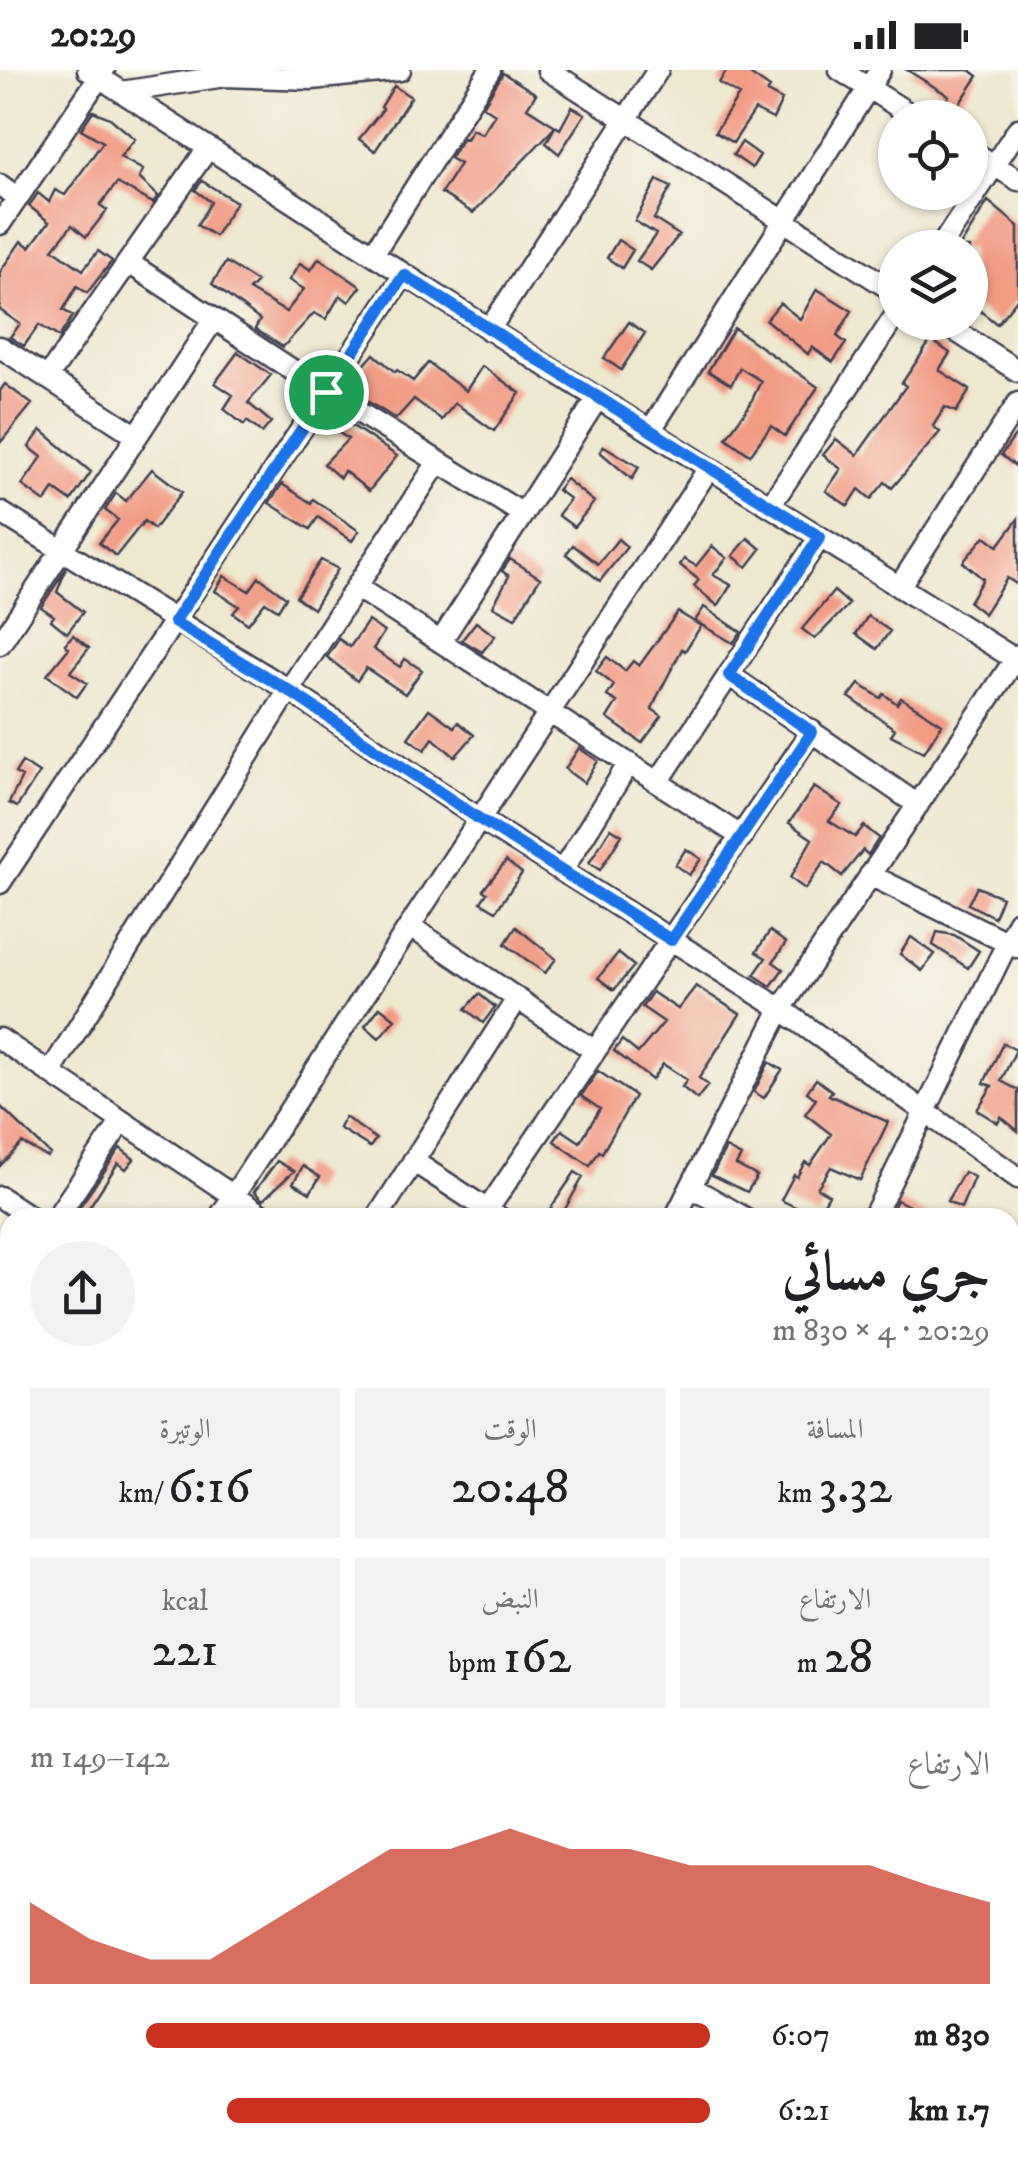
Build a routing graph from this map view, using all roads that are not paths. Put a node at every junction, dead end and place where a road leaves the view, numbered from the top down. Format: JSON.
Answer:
{"nodes":[{"id":1,"x":400,"y":70,"type":"edge"},
{"id":2,"x":490,"y":70,"type":"edge"},
{"id":3,"x":548,"y":70,"type":"edge"},
{"id":4,"x":658,"y":70,"type":"edge"},
{"id":5,"x":840,"y":70,"type":"edge"},
{"id":6,"x":97,"y":72,"type":"edge"},
{"id":7,"x":874,"y":79,"type":"edge"},
{"id":8,"x":122,"y":92,"type":"junction"},
{"id":9,"x":897,"y":100,"type":"edge"},
{"id":10,"x":626,"y":120,"type":"junction"},
{"id":11,"x":1018,"y":129,"type":"edge"},
{"id":12,"x":208,"y":148,"type":"junction"},
{"id":13,"x":988,"y":161,"type":"edge"},
{"id":14,"x":994,"y":165,"type":"junction"},
{"id":15,"x":1018,"y":180,"type":"edge"},
{"id":16,"x":0,"y":185,"type":"edge"},
{"id":17,"x":18,"y":198,"type":"junction"},
{"id":18,"x":784,"y":221,"type":"junction"},
{"id":19,"x":0,"y":224,"type":"edge"},
{"id":20,"x":952,"y":230,"type":"edge"},
{"id":21,"x":373,"y":254,"type":"junction"},
{"id":22,"x":129,"y":263,"type":"junction"},
{"id":23,"x":404,"y":275,"type":"junction"},
{"id":24,"x":878,"y":281,"type":"edge"},
{"id":25,"x":214,"y":319,"type":"junction"},
{"id":26,"x":489,"y":330,"type":"junction"},
{"id":27,"x":879,"y":340,"type":"edge"},
{"id":28,"x":970,"y":340,"type":"edge"},
{"id":29,"x":0,"y":347,"type":"edge"},
{"id":30,"x":1018,"y":371,"type":"edge"},
{"id":31,"x":47,"y":378,"type":"junction"},
{"id":32,"x":326,"y":392,"type":"junction"},
{"id":33,"x":598,"y":398,"type":"junction"},
{"id":34,"x":1018,"y":404,"type":"edge"},
{"id":35,"x":650,"y":431,"type":"junction"},
{"id":36,"x":136,"y":436,"type":"junction"},
{"id":37,"x":438,"y":462,"type":"junction"},
{"id":38,"x":709,"y":468,"type":"junction"},
{"id":39,"x":770,"y":506,"type":"junction"},
{"id":40,"x":0,"y":512,"type":"edge"},
{"id":41,"x":523,"y":514,"type":"junction"},
{"id":42,"x":820,"y":537,"type":"junction"},
{"id":43,"x":61,"y":550,"type":"junction"},
{"id":44,"x":356,"y":587,"type":"junction"},
{"id":45,"x":899,"y":587,"type":"junction"},
{"id":46,"x":174,"y":622,"type":"junction"},
{"id":47,"x":440,"y":642,"type":"junction"},
{"id":48,"x":0,"y":644,"type":"edge"},
{"id":49,"x":1017,"y":658,"type":"edge"},
{"id":50,"x":729,"y":675,"type":"junction"},
{"id":51,"x":288,"y":690,"type":"junction"},
{"id":52,"x":551,"y":713,"type":"junction"},
{"id":53,"x":812,"y":732,"type":"junction"},
{"id":54,"x":629,"y":764,"type":"junction"},
{"id":55,"x":658,"y":782,"type":"junction"},
{"id":56,"x":918,"y":805,"type":"junction"},
{"id":57,"x":481,"y":820,"type":"junction"},
{"id":58,"x":742,"y":836,"type":"junction"},
{"id":59,"x":562,"y":871,"type":"junction"},
{"id":60,"x":870,"y":876,"type":"junction"},
{"id":61,"x":0,"y":884,"type":"edge"},
{"id":62,"x":1018,"y":920,"type":"edge"},
{"id":63,"x":411,"y":926,"type":"junction"},
{"id":64,"x":671,"y":940,"type":"junction"},
{"id":65,"x":1013,"y":945,"type":"edge"},
{"id":66,"x":518,"y":999,"type":"junction"},
{"id":67,"x":781,"y":1009,"type":"junction"},
{"id":68,"x":0,"y":1039,"type":"edge"},
{"id":69,"x":595,"y":1052,"type":"junction"},
{"id":70,"x":50,"y":1073,"type":"junction"},
{"id":71,"x":924,"y":1111,"type":"junction"},
{"id":72,"x":122,"y":1121,"type":"junction"},
{"id":73,"x":413,"y":1161,"type":"junction"},
{"id":74,"x":1018,"y":1178,"type":"edge"},
{"id":75,"x":691,"y":1187,"type":"junction"},
{"id":76,"x":233,"y":1196,"type":"junction"},
{"id":77,"x":63,"y":1208,"type":"edge"},
{"id":78,"x":225,"y":1208,"type":"edge"},
{"id":79,"x":251,"y":1208,"type":"edge"},
{"id":80,"x":382,"y":1208,"type":"edge"},
{"id":81,"x":486,"y":1208,"type":"edge"},
{"id":82,"x":497,"y":1208,"type":"edge"},
{"id":83,"x":680,"y":1208,"type":"edge"},
{"id":84,"x":728,"y":1208,"type":"edge"},
{"id":85,"x":878,"y":1208,"type":"edge"}],
"edges":[{"from":1,"to":8,"type":"street"},
{"from":2,"to":21,"type":"street"},
{"from":3,"to":10,"type":"street"},
{"from":4,"to":10,"type":"street"},
{"from":5,"to":7,"type":"street"},
{"from":6,"to":8,"type":"street"},
{"from":6,"to":17,"type":"street"},
{"from":7,"to":9,"type":"street"},
{"from":7,"to":18,"type":"street"},
{"from":8,"to":12,"type":"street"},
{"from":10,"to":18,"type":"street"},
{"from":10,"to":26,"type":"street"},
{"from":11,"to":14,"type":"street"},
{"from":12,"to":21,"type":"street"},
{"from":12,"to":22,"type":"street"},
{"from":13,"to":14,"type":"street"},
{"from":14,"to":15,"type":"street"},
{"from":14,"to":20,"type":"street"},
{"from":16,"to":17,"type":"street"},
{"from":17,"to":19,"type":"street"},
{"from":18,"to":24,"type":"street"},
{"from":18,"to":35,"type":"street"},
{"from":21,"to":23,"type":"street"},
{"from":22,"to":25,"type":"street"},
{"from":22,"to":31,"type":"street"},
{"from":23,"to":26,"type":"street"},
{"from":23,"to":32,"type":"street"},
{"from":25,"to":32,"type":"street"},
{"from":25,"to":36,"type":"street"},
{"from":26,"to":33,"type":"street"},
{"from":27,"to":39,"type":"street"},
{"from":28,"to":30,"type":"street"},
{"from":29,"to":31,"type":"street"},
{"from":31,"to":36,"type":"street"},
{"from":32,"to":37,"type":"street"},
{"from":32,"to":46,"type":"street"},
{"from":33,"to":35,"type":"street"},
{"from":33,"to":41,"type":"street"},
{"from":34,"to":45,"type":"street"},
{"from":35,"to":38,"type":"street"},
{"from":36,"to":43,"type":"street"},
{"from":37,"to":41,"type":"street"},
{"from":37,"to":44,"type":"street"},
{"from":38,"to":39,"type":"street"},
{"from":38,"to":52,"type":"street"},
{"from":39,"to":42,"type":"street"},
{"from":40,"to":43,"type":"street"},
{"from":41,"to":47,"type":"street"},
{"from":42,"to":45,"type":"street"},
{"from":42,"to":50,"type":"street"},
{"from":43,"to":46,"type":"street"},
{"from":43,"to":48,"type":"street"},
{"from":44,"to":47,"type":"street"},
{"from":44,"to":51,"type":"street"},
{"from":45,"to":49,"type":"street"},
{"from":46,"to":51,"type":"street"},
{"from":46,"to":61,"type":"street"},
{"from":47,"to":52,"type":"street"},
{"from":49,"to":56,"type":"street"},
{"from":50,"to":53,"type":"street"},
{"from":50,"to":55,"type":"street"},
{"from":51,"to":57,"type":"street"},
{"from":51,"to":70,"type":"street"},
{"from":52,"to":54,"type":"street"},
{"from":52,"to":57,"type":"street"},
{"from":53,"to":56,"type":"street"},
{"from":53,"to":58,"type":"street"},
{"from":54,"to":55,"type":"street"},
{"from":54,"to":59,"type":"street"},
{"from":55,"to":58,"type":"street"},
{"from":56,"to":60,"type":"street"},
{"from":57,"to":59,"type":"street"},
{"from":57,"to":63,"type":"street"},
{"from":58,"to":64,"type":"street"},
{"from":59,"to":64,"type":"street"},
{"from":60,"to":65,"type":"street"},
{"from":60,"to":67,"type":"street"},
{"from":62,"to":65,"type":"street"},
{"from":63,"to":66,"type":"street"},
{"from":63,"to":76,"type":"street"},
{"from":64,"to":67,"type":"street"},
{"from":64,"to":69,"type":"street"},
{"from":65,"to":71,"type":"street"},
{"from":66,"to":69,"type":"street"},
{"from":66,"to":73,"type":"street"},
{"from":67,"to":71,"type":"street"},
{"from":67,"to":75,"type":"street"},
{"from":68,"to":70,"type":"street"},
{"from":69,"to":82,"type":"street"},
{"from":70,"to":72,"type":"street"},
{"from":71,"to":74,"type":"street"},
{"from":71,"to":85,"type":"street"},
{"from":72,"to":76,"type":"street"},
{"from":72,"to":77,"type":"street"},
{"from":73,"to":80,"type":"street"},
{"from":73,"to":81,"type":"street"},
{"from":75,"to":83,"type":"street"},
{"from":75,"to":84,"type":"street"},
{"from":76,"to":78,"type":"street"},
{"from":76,"to":79,"type":"street"}]}
